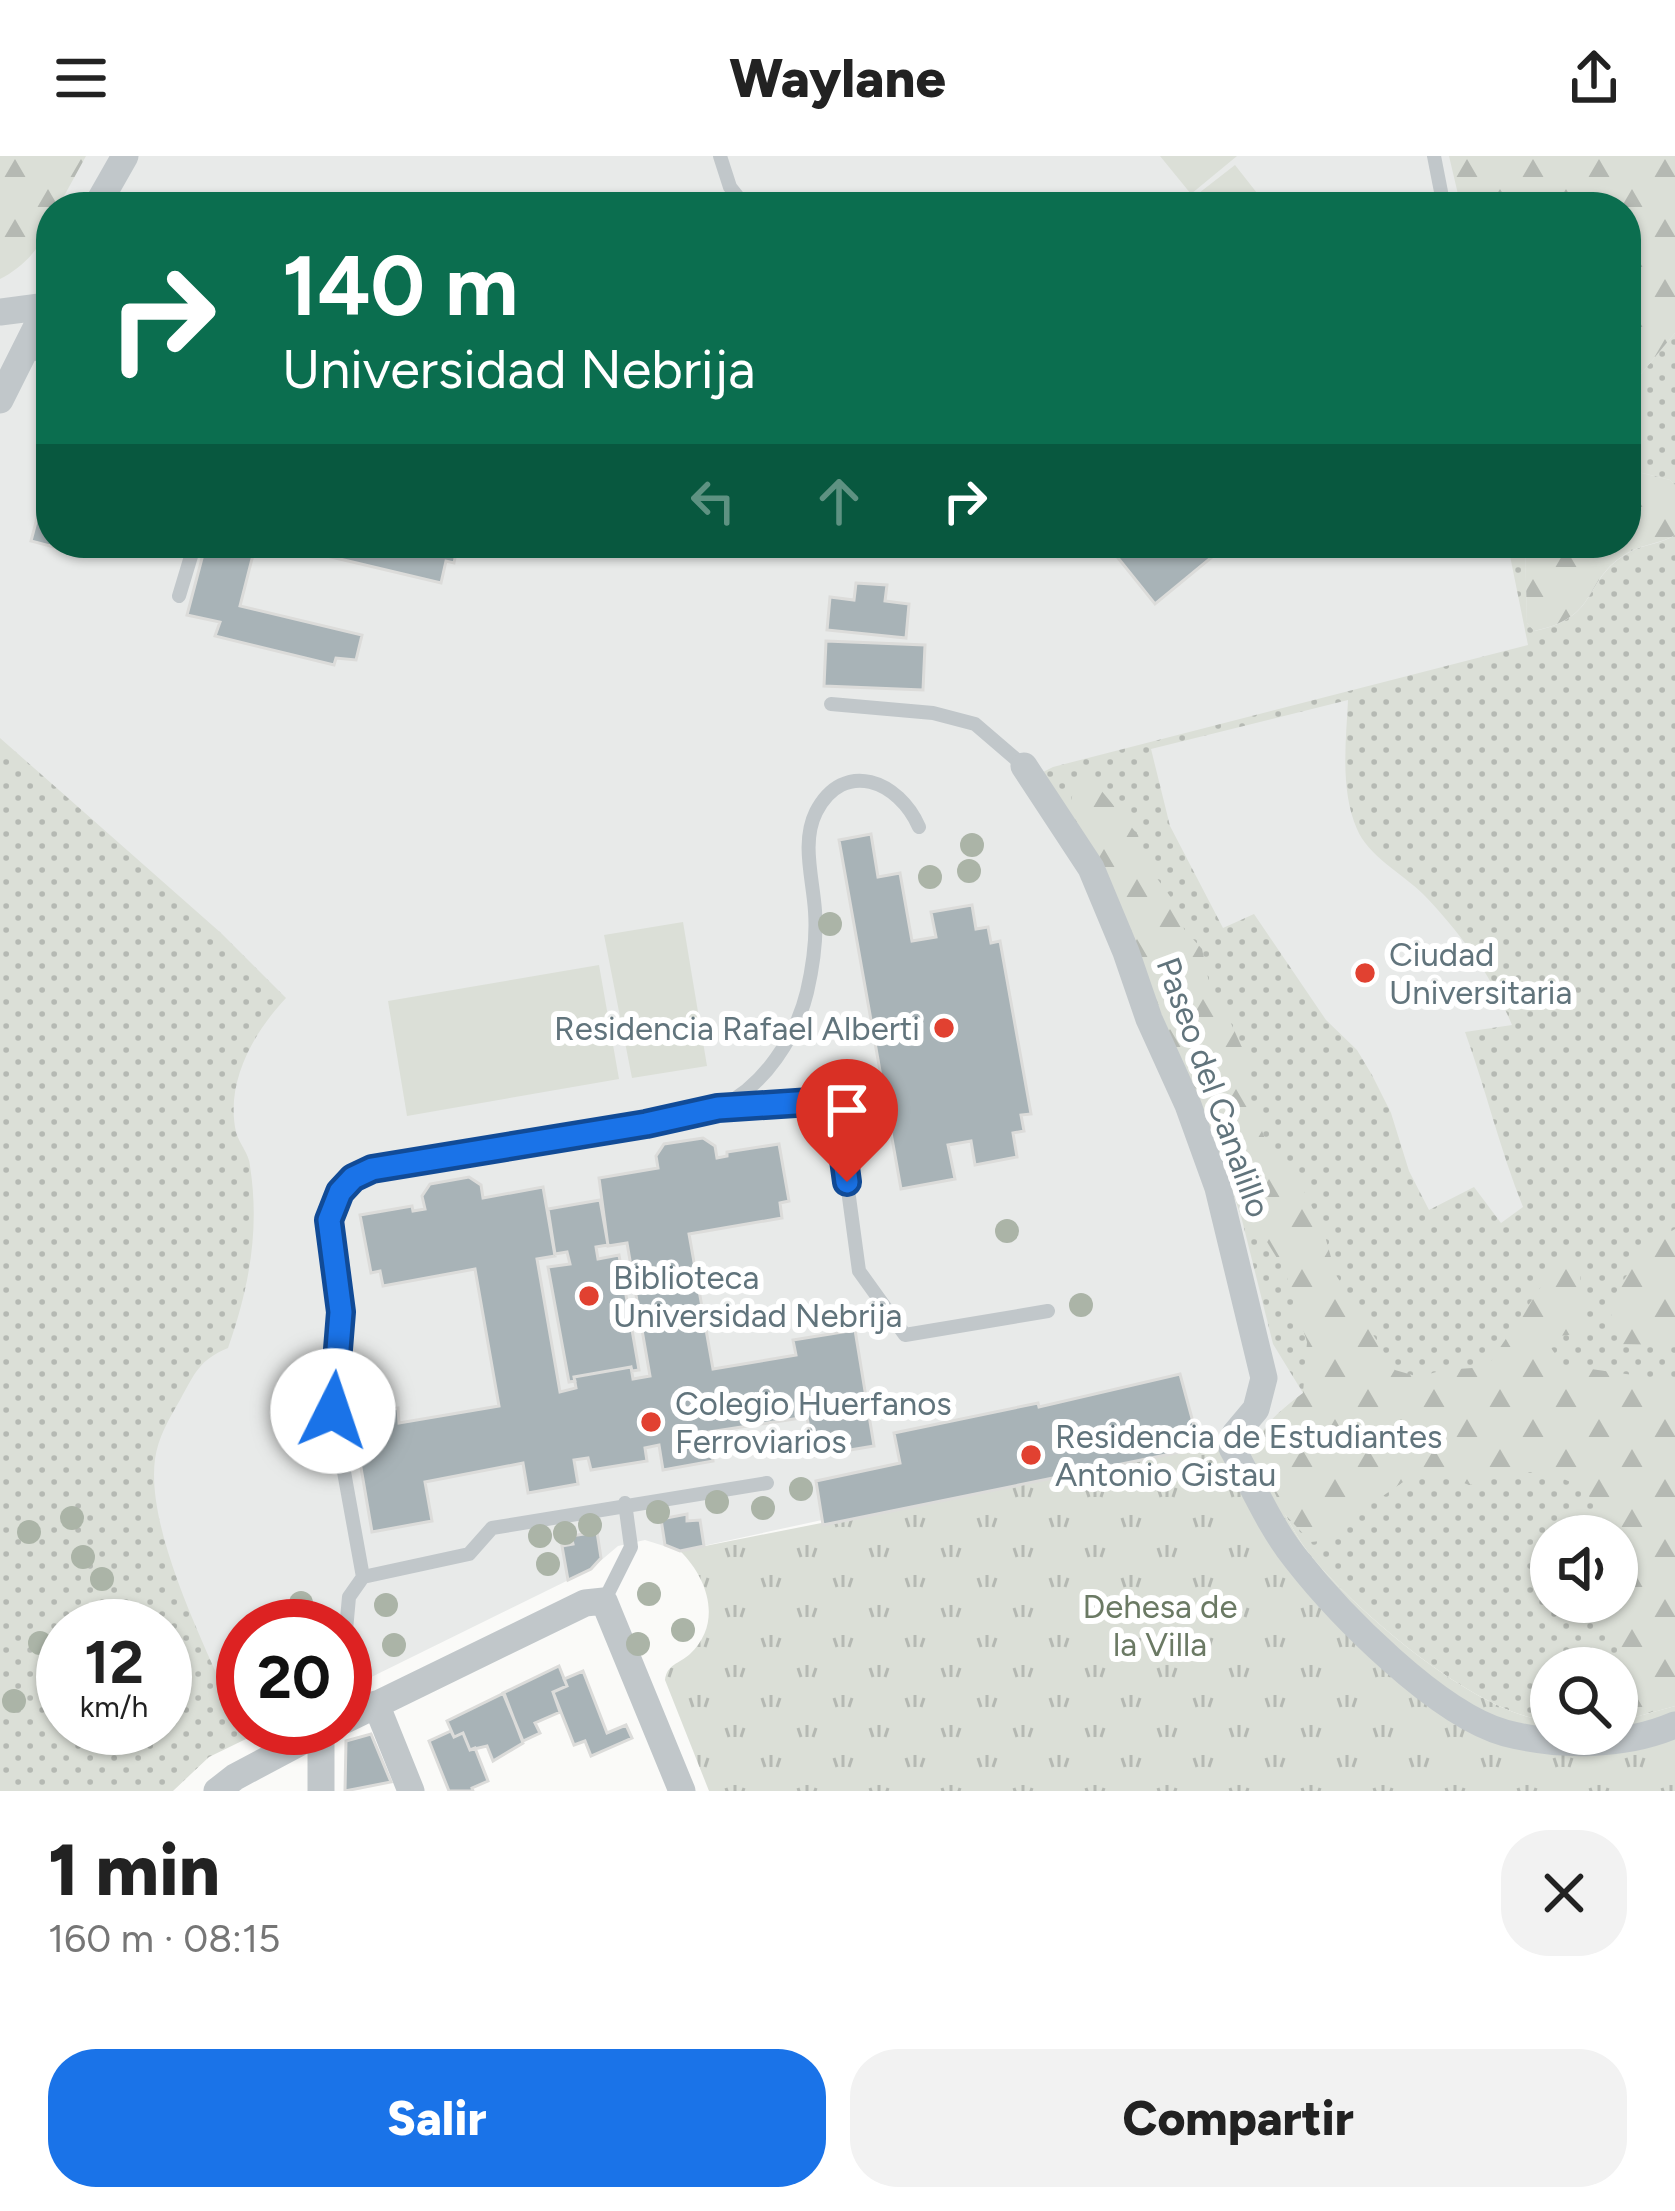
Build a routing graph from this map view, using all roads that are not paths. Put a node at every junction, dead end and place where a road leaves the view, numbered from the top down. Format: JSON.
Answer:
{"nodes":[{"id":1,"x":125,"y":156,"type":"edge"},
{"id":2,"x":720,"y":156,"type":"edge"},
{"id":3,"x":1434,"y":156,"type":"edge"},
{"id":4,"x":105,"y":192,"type":"edge"},
{"id":5,"x":733,"y":192,"type":"edge"},
{"id":6,"x":1441,"y":192,"type":"edge"},
{"id":7,"x":36,"y":305,"type":"edge"},
{"id":8,"x":0,"y":312,"type":"edge"},
{"id":9,"x":36,"y":326,"type":"edge"},
{"id":10,"x":23,"y":350,"type":"junction"},
{"id":11,"x":36,"y":354,"type":"edge"},
{"id":12,"x":0,"y":400,"type":"edge"},
{"id":13,"x":190,"y":558,"type":"edge"},
{"id":14,"x":179,"y":596,"type":"dead end"},
{"id":15,"x":831,"y":704,"type":"dead end"},
{"id":16,"x":1024,"y":766,"type":"joint"},
{"id":17,"x":919,"y":827,"type":"dead end"},
{"id":18,"x":718,"y":1108,"type":"junction"},
{"id":19,"x":1048,"y":1311,"type":"dead end"},
{"id":20,"x":767,"y":1483,"type":"dead end"},
{"id":21,"x":625,"y":1503,"type":"junction"},
{"id":22,"x":363,"y":1577,"type":"junction"},
{"id":23,"x":349,"y":1599,"type":"edge"},
{"id":24,"x":604,"y":1601,"type":"junction"},
{"id":25,"x":372,"y":1706,"type":"edge"},
{"id":26,"x":1675,"y":1725,"type":"edge"},
{"id":27,"x":372,"y":1748,"type":"edge"},
{"id":28,"x":281,"y":1755,"type":"edge"},
{"id":29,"x":333,"y":1755,"type":"edge"},
{"id":30,"x":217,"y":1791,"type":"edge"},
{"id":31,"x":321,"y":1791,"type":"edge"},
{"id":32,"x":411,"y":1791,"type":"edge"},
{"id":33,"x":682,"y":1791,"type":"edge"}],
"edges":[{"from":1,"to":4,"type":"street"},
{"from":2,"to":5,"type":"lane"},
{"from":3,"to":6,"type":"lane"},
{"from":7,"to":8,"type":"street"},
{"from":9,"to":10,"type":"street"},
{"from":10,"to":11,"type":"lane"},
{"from":10,"to":12,"type":"street"},
{"from":13,"to":14,"type":"lane"},
{"from":15,"to":16,"type":"lane"},
{"from":16,"to":26,"type":"street","name":"Paseo del Canalillo"},
{"from":17,"to":18,"type":"lane"},
{"from":18,"to":19,"type":"lane"},
{"from":18,"to":22,"type":"lane"},
{"from":20,"to":21,"type":"lane"},
{"from":21,"to":22,"type":"lane"},
{"from":21,"to":24,"type":"lane"},
{"from":22,"to":23,"type":"lane"},
{"from":24,"to":25,"type":"street"},
{"from":24,"to":33,"type":"street"},
{"from":27,"to":32,"type":"street"},
{"from":28,"to":30,"type":"street"},
{"from":29,"to":31,"type":"street"}]}
